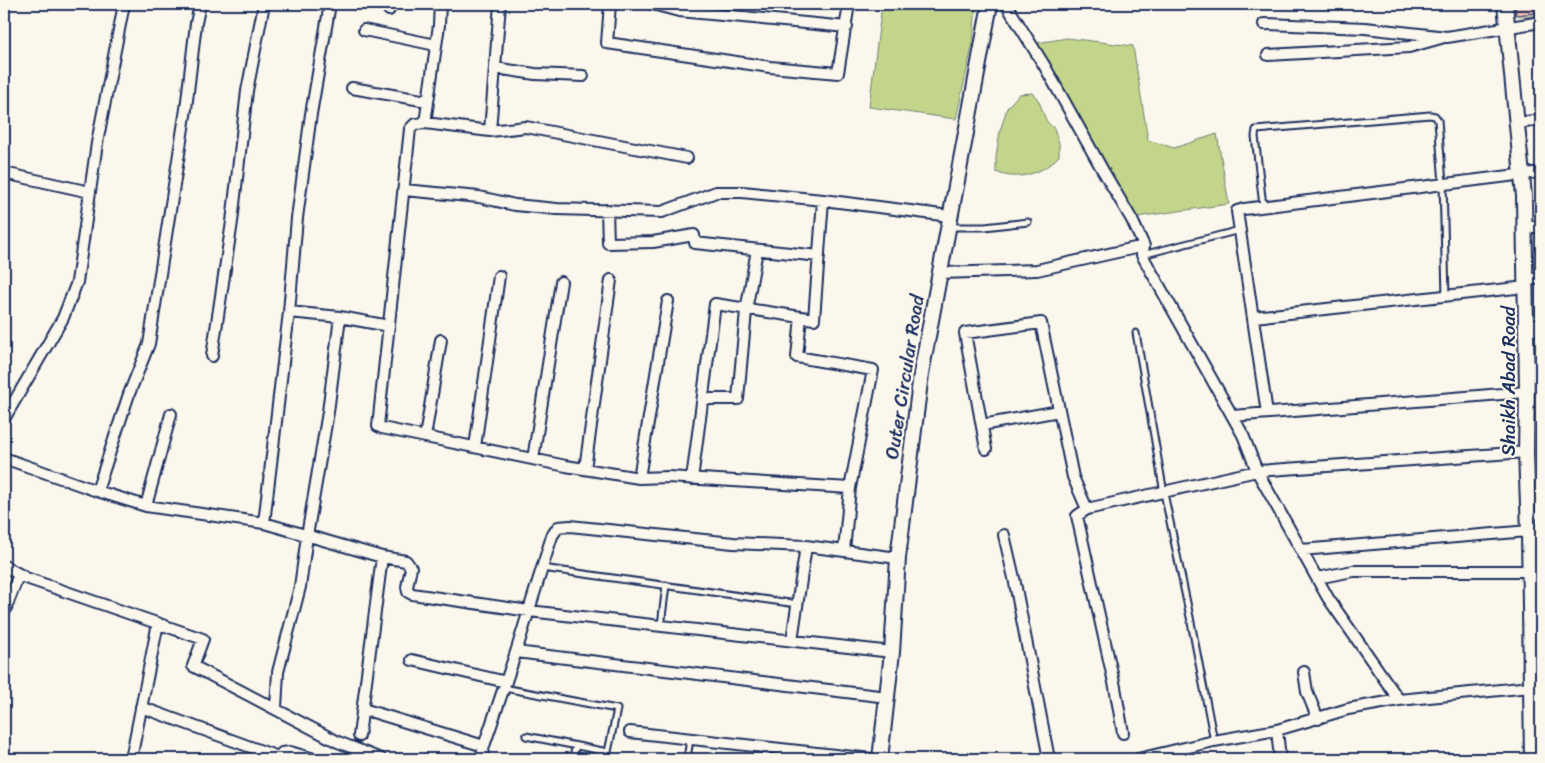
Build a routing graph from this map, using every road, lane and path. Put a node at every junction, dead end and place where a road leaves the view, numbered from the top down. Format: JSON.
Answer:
{"nodes":[{"id":1,"x":124,"y":4,"type":"edge"},
{"id":2,"x":200,"y":4,"type":"edge"},
{"id":3,"x":264,"y":4,"type":"edge"},
{"id":4,"x":330,"y":4,"type":"edge"},
{"id":5,"x":440,"y":4,"type":"edge"},
{"id":6,"x":500,"y":4,"type":"edge"},
{"id":7,"x":610,"y":4,"type":"edge"},
{"id":8,"x":652,"y":4,"type":"edge"},
{"id":9,"x":849,"y":4,"type":"edge"},
{"id":10,"x":990,"y":4,"type":"edge"},
{"id":11,"x":1006,"y":4,"type":"edge"},
{"id":12,"x":1505,"y":4,"type":"edge"},
{"id":13,"x":1541,"y":22,"type":"edge"},
{"id":14,"x":1264,"y":24,"type":"dead end"},
{"id":15,"x":1507,"y":26,"type":"junction"},
{"id":16,"x":846,"y":27,"type":"junction"},
{"id":17,"x":364,"y":30,"type":"dead end"},
{"id":18,"x":1447,"y":36,"type":"junction"},
{"id":19,"x":436,"y":45,"type":"junction"},
{"id":20,"x":1268,"y":55,"type":"dead end"},
{"id":21,"x":495,"y":68,"type":"junction"},
{"id":22,"x":582,"y":76,"type":"dead end"},
{"id":23,"x":352,"y":88,"type":"dead end"},
{"id":24,"x":427,"y":101,"type":"junction"},
{"id":25,"x":1541,"y":120,"type":"edge"},
{"id":26,"x":1517,"y":122,"type":"junction"},
{"id":27,"x":425,"y":123,"type":"junction"},
{"id":28,"x":490,"y":131,"type":"junction"},
{"id":29,"x":686,"y":158,"type":"dead end"},
{"id":30,"x":1541,"y":172,"type":"edge"},
{"id":31,"x":4,"y":173,"type":"edge"},
{"id":32,"x":1522,"y":174,"type":"junction"},
{"id":33,"x":1443,"y":184,"type":"junction"},
{"id":34,"x":404,"y":190,"type":"junction"},
{"id":35,"x":90,"y":192,"type":"junction"},
{"id":36,"x":823,"y":200,"type":"junction"},
{"id":37,"x":1263,"y":206,"type":"junction"},
{"id":38,"x":607,"y":210,"type":"junction"},
{"id":39,"x":949,"y":222,"type":"junction"},
{"id":40,"x":1028,"y":222,"type":"dead end"},
{"id":41,"x":1541,"y":226,"type":"edge"},
{"id":42,"x":1525,"y":228,"type":"junction"},
{"id":43,"x":1240,"y":230,"type":"junction"},
{"id":44,"x":757,"y":250,"type":"junction"},
{"id":45,"x":1143,"y":250,"type":"junction"},
{"id":46,"x":819,"y":256,"type":"junction"},
{"id":47,"x":940,"y":273,"type":"junction"},
{"id":48,"x":499,"y":276,"type":"dead end"},
{"id":49,"x":1541,"y":278,"type":"edge"},
{"id":50,"x":611,"y":280,"type":"dead end"},
{"id":51,"x":561,"y":282,"type":"dead end"},
{"id":52,"x":1526,"y":284,"type":"junction"},
{"id":53,"x":1446,"y":296,"type":"junction"},
{"id":54,"x":668,"y":302,"type":"dead end"},
{"id":55,"x":746,"y":309,"type":"junction"},
{"id":56,"x":289,"y":312,"type":"junction"},
{"id":57,"x":801,"y":317,"type":"junction"},
{"id":58,"x":1254,"y":317,"type":"junction"},
{"id":59,"x":340,"y":318,"type":"junction"},
{"id":60,"x":389,"y":326,"type":"junction"},
{"id":61,"x":1541,"y":327,"type":"edge"},
{"id":62,"x":1526,"y":329,"type":"junction"},
{"id":63,"x":1136,"y":334,"type":"dead end"},
{"id":64,"x":440,"y":340,"type":"dead end"},
{"id":65,"x":212,"y":356,"type":"dead end"},
{"id":66,"x":1527,"y":392,"type":"junction"},
{"id":67,"x":703,"y":399,"type":"junction"},
{"id":68,"x":1059,"y":411,"type":"junction"},
{"id":69,"x":1267,"y":413,"type":"junction"},
{"id":70,"x":171,"y":414,"type":"dead end"},
{"id":71,"x":1233,"y":416,"type":"junction"},
{"id":72,"x":4,"y":419,"type":"edge"},
{"id":73,"x":982,"y":425,"type":"junction"},
{"id":74,"x":425,"y":437,"type":"junction"},
{"id":75,"x":475,"y":447,"type":"junction"},
{"id":76,"x":986,"y":449,"type":"dead end"},
{"id":77,"x":1526,"y":452,"type":"junction"},
{"id":78,"x":4,"y":458,"type":"edge"},
{"id":79,"x":533,"y":459,"type":"junction"},
{"id":80,"x":585,"y":469,"type":"junction"},
{"id":81,"x":1257,"y":471,"type":"junction"},
{"id":82,"x":638,"y":478,"type":"junction"},
{"id":83,"x":692,"y":479,"type":"junction"},
{"id":84,"x":850,"y":488,"type":"junction"},
{"id":85,"x":97,"y":491,"type":"junction"},
{"id":86,"x":1164,"y":493,"type":"junction"},
{"id":87,"x":146,"y":506,"type":"junction"},
{"id":88,"x":1087,"y":509,"type":"junction"},
{"id":89,"x":1533,"y":521,"type":"edge"},
{"id":90,"x":264,"y":523,"type":"junction"},
{"id":91,"x":307,"y":536,"type":"junction"},
{"id":92,"x":1004,"y":536,"type":"dead end"},
{"id":93,"x":806,"y":546,"type":"junction"},
{"id":94,"x":1301,"y":550,"type":"junction"},
{"id":95,"x":844,"y":551,"type":"junction"},
{"id":96,"x":382,"y":557,"type":"junction"},
{"id":97,"x":898,"y":558,"type":"junction"},
{"id":98,"x":4,"y":566,"type":"edge"},
{"id":99,"x":542,"y":568,"type":"junction"},
{"id":100,"x":1530,"y":572,"type":"junction"},
{"id":101,"x":19,"y":574,"type":"junction"},
{"id":102,"x":1317,"y":578,"type":"junction"},
{"id":103,"x":666,"y":585,"type":"junction"},
{"id":104,"x":797,"y":604,"type":"junction"},
{"id":105,"x":529,"y":611,"type":"junction"},
{"id":106,"x":4,"y":613,"type":"edge"},
{"id":107,"x":1536,"y":615,"type":"edge"},
{"id":108,"x":158,"y":623,"type":"junction"},
{"id":109,"x":661,"y":625,"type":"junction"},
{"id":110,"x":792,"y":640,"type":"junction"},
{"id":111,"x":516,"y":652,"type":"junction"},
{"id":112,"x":892,"y":652,"type":"junction"},
{"id":113,"x":412,"y":660,"type":"dead end"},
{"id":114,"x":1304,"y":672,"type":"dead end"},
{"id":115,"x":505,"y":685,"type":"junction"},
{"id":116,"x":1531,"y":688,"type":"junction"},
{"id":117,"x":887,"y":697,"type":"junction"},
{"id":118,"x":1399,"y":700,"type":"junction"},
{"id":119,"x":140,"y":707,"type":"junction"},
{"id":120,"x":276,"y":708,"type":"junction"},
{"id":121,"x":363,"y":708,"type":"junction"},
{"id":122,"x":1318,"y":719,"type":"junction"},
{"id":123,"x":1537,"y":725,"type":"edge"},
{"id":124,"x":1277,"y":730,"type":"junction"},
{"id":125,"x":630,"y":732,"type":"dead end"},
{"id":126,"x":1123,"y":733,"type":"dead end"},
{"id":127,"x":359,"y":736,"type":"dead end"},
{"id":128,"x":526,"y":736,"type":"dead end"},
{"id":129,"x":690,"y":738,"type":"junction"},
{"id":130,"x":1214,"y":741,"type":"junction"},
{"id":131,"x":484,"y":746,"type":"junction"},
{"id":132,"x":576,"y":746,"type":"junction"},
{"id":133,"x":1167,"y":756,"type":"edge"},
{"id":134,"x":277,"y":758,"type":"edge"},
{"id":135,"x":131,"y":759,"type":"edge"},
{"id":136,"x":314,"y":759,"type":"edge"},
{"id":137,"x":381,"y":759,"type":"edge"},
{"id":138,"x":481,"y":759,"type":"edge"},
{"id":139,"x":572,"y":759,"type":"edge"},
{"id":140,"x":687,"y":759,"type":"edge"},
{"id":141,"x":871,"y":759,"type":"edge"},
{"id":142,"x":880,"y":759,"type":"edge"},
{"id":143,"x":1050,"y":759,"type":"edge"},
{"id":144,"x":1138,"y":759,"type":"edge"},
{"id":145,"x":1280,"y":759,"type":"edge"},
{"id":146,"x":1532,"y":759,"type":"edge"}],
"edges":[{"from":1,"to":35,"type":"street"},
{"from":2,"to":85,"type":"street"},
{"from":3,"to":65,"type":"street"},
{"from":4,"to":56,"type":"street"},
{"from":5,"to":19,"type":"street"},
{"from":6,"to":21,"type":"street"},
{"from":7,"to":16,"type":"street"},
{"from":8,"to":16,"type":"street"},
{"from":9,"to":16,"type":"street"},
{"from":10,"to":39,"type":"main road","name":"Outer Circular Road"},
{"from":11,"to":45,"type":"street"},
{"from":12,"to":15,"type":"main road","name":"Shaikh Abad Road"},
{"from":13,"to":15,"type":"street"},
{"from":14,"to":18,"type":"street"},
{"from":15,"to":18,"type":"street"},
{"from":15,"to":26,"type":"main road","name":"Shaikh Abad Road"},
{"from":17,"to":19,"type":"street"},
{"from":18,"to":20,"type":"street"},
{"from":19,"to":24,"type":"street"},
{"from":21,"to":22,"type":"street"},
{"from":21,"to":28,"type":"street"},
{"from":23,"to":24,"type":"street"},
{"from":24,"to":27,"type":"street"},
{"from":25,"to":26,"type":"street"},
{"from":26,"to":32,"type":"main road","name":"Shaikh Abad Road"},
{"from":27,"to":28,"type":"street"},
{"from":27,"to":34,"type":"street"},
{"from":28,"to":29,"type":"street"},
{"from":30,"to":32,"type":"street"},
{"from":31,"to":35,"type":"street"},
{"from":32,"to":33,"type":"street"},
{"from":32,"to":42,"type":"main road","name":"Shaikh Abad Road"},
{"from":33,"to":37,"type":"street"},
{"from":33,"to":37,"type":"lane"},
{"from":33,"to":53,"type":"lane"},
{"from":34,"to":38,"type":"street"},
{"from":34,"to":60,"type":"street"},
{"from":35,"to":72,"type":"street"},
{"from":36,"to":38,"type":"street"},
{"from":36,"to":39,"type":"street"},
{"from":36,"to":46,"type":"street"},
{"from":37,"to":43,"type":"street"},
{"from":38,"to":44,"type":"street"},
{"from":39,"to":40,"type":"lane"},
{"from":39,"to":47,"type":"main road","name":"Outer Circular Road"},
{"from":41,"to":42,"type":"street"},
{"from":42,"to":52,"type":"main road","name":"Shaikh Abad Road"},
{"from":43,"to":45,"type":"lane"},
{"from":43,"to":58,"type":"street"},
{"from":44,"to":46,"type":"street"},
{"from":44,"to":55,"type":"street"},
{"from":45,"to":47,"type":"street"},
{"from":45,"to":71,"type":"street"},
{"from":46,"to":57,"type":"street"},
{"from":47,"to":97,"type":"main road","name":"Outer Circular Road"},
{"from":48,"to":75,"type":"street"},
{"from":49,"to":52,"type":"street"},
{"from":50,"to":80,"type":"street"},
{"from":51,"to":79,"type":"street"},
{"from":52,"to":53,"type":"street"},
{"from":52,"to":62,"type":"main road","name":"Shaikh Abad Road"},
{"from":53,"to":58,"type":"street"},
{"from":54,"to":82,"type":"street"},
{"from":55,"to":57,"type":"street"},
{"from":55,"to":67,"type":"street"},
{"from":55,"to":67,"type":"street"},
{"from":56,"to":59,"type":"street"},
{"from":56,"to":90,"type":"street"},
{"from":57,"to":84,"type":"street"},
{"from":58,"to":69,"type":"street"},
{"from":59,"to":60,"type":"street"},
{"from":59,"to":91,"type":"street"},
{"from":60,"to":74,"type":"street"},
{"from":61,"to":62,"type":"main road"},
{"from":62,"to":66,"type":"main road","name":"Shaikh Abad Road"},
{"from":63,"to":86,"type":"lane"},
{"from":64,"to":74,"type":"street"},
{"from":66,"to":69,"type":"street"},
{"from":66,"to":77,"type":"main road","name":"Shaikh Abad Road"},
{"from":67,"to":83,"type":"street"},
{"from":68,"to":73,"type":"street"},
{"from":68,"to":73,"type":"street"},
{"from":68,"to":88,"type":"street"},
{"from":69,"to":71,"type":"street"},
{"from":70,"to":87,"type":"street"},
{"from":71,"to":81,"type":"street"},
{"from":73,"to":76,"type":"street"},
{"from":74,"to":75,"type":"street"},
{"from":75,"to":79,"type":"street"},
{"from":77,"to":81,"type":"street"},
{"from":77,"to":89,"type":"main road","name":"Shaikh Abad Road"},
{"from":78,"to":85,"type":"street"},
{"from":79,"to":80,"type":"street"},
{"from":80,"to":82,"type":"street"},
{"from":81,"to":86,"type":"street"},
{"from":81,"to":94,"type":"street"},
{"from":82,"to":83,"type":"street"},
{"from":83,"to":84,"type":"street"},
{"from":84,"to":95,"type":"street"},
{"from":85,"to":87,"type":"street"},
{"from":86,"to":88,"type":"street"},
{"from":86,"to":130,"type":"lane"},
{"from":87,"to":90,"type":"street"},
{"from":88,"to":126,"type":"street"},
{"from":89,"to":94,"type":"street"},
{"from":89,"to":100,"type":"main road","name":"Shaikh Abad Road"},
{"from":90,"to":91,"type":"street"},
{"from":91,"to":96,"type":"street"},
{"from":91,"to":120,"type":"street"},
{"from":92,"to":143,"type":"street"},
{"from":93,"to":95,"type":"street"},
{"from":93,"to":99,"type":"street"},
{"from":93,"to":104,"type":"street"},
{"from":94,"to":102,"type":"street"},
{"from":95,"to":97,"type":"street"},
{"from":96,"to":105,"type":"street"},
{"from":96,"to":121,"type":"street"},
{"from":97,"to":112,"type":"main road","name":"Outer Circular Road"},
{"from":98,"to":101,"type":"street"},
{"from":99,"to":103,"type":"lane"},
{"from":99,"to":105,"type":"street"},
{"from":100,"to":102,"type":"street"},
{"from":100,"to":107,"type":"main road","name":"Shaikh Abad Road"},
{"from":101,"to":106,"type":"street"},
{"from":101,"to":108,"type":"street"},
{"from":102,"to":118,"type":"street"},
{"from":103,"to":104,"type":"lane"},
{"from":103,"to":109,"type":"lane"},
{"from":104,"to":110,"type":"street"},
{"from":105,"to":109,"type":"street"},
{"from":105,"to":111,"type":"street"},
{"from":107,"to":116,"type":"main road","name":"Shaikh Abad Road"},
{"from":108,"to":119,"type":"street"},
{"from":108,"to":120,"type":"street"},
{"from":109,"to":110,"type":"street"},
{"from":110,"to":112,"type":"street"},
{"from":111,"to":115,"type":"street"},
{"from":111,"to":117,"type":"street"},
{"from":112,"to":117,"type":"main road","name":"Outer Circular Road"},
{"from":113,"to":115,"type":"street"},
{"from":114,"to":122,"type":"street"},
{"from":115,"to":131,"type":"street"},
{"from":115,"to":132,"type":"lane"},
{"from":116,"to":118,"type":"street"},
{"from":116,"to":123,"type":"main road","name":"Shaikh Abad Road"},
{"from":117,"to":142,"type":"main road","name":"Outer Circular Road"},
{"from":118,"to":122,"type":"street"},
{"from":119,"to":134,"type":"street"},
{"from":119,"to":135,"type":"street"},
{"from":120,"to":137,"type":"street"},
{"from":121,"to":127,"type":"street"},
{"from":121,"to":131,"type":"street"},
{"from":122,"to":124,"type":"street"},
{"from":123,"to":146,"type":"main road","name":"Shaikh Abad Road"},
{"from":124,"to":130,"type":"street"},
{"from":124,"to":145,"type":"street"},
{"from":125,"to":129,"type":"street"},
{"from":128,"to":132,"type":"lane"},
{"from":129,"to":140,"type":"lane"},
{"from":129,"to":141,"type":"street"},
{"from":130,"to":133,"type":"street"},
{"from":131,"to":138,"type":"street"},
{"from":132,"to":139,"type":"lane"},
{"from":133,"to":144,"type":"street"},
{"from":134,"to":136,"type":"street"}]}
